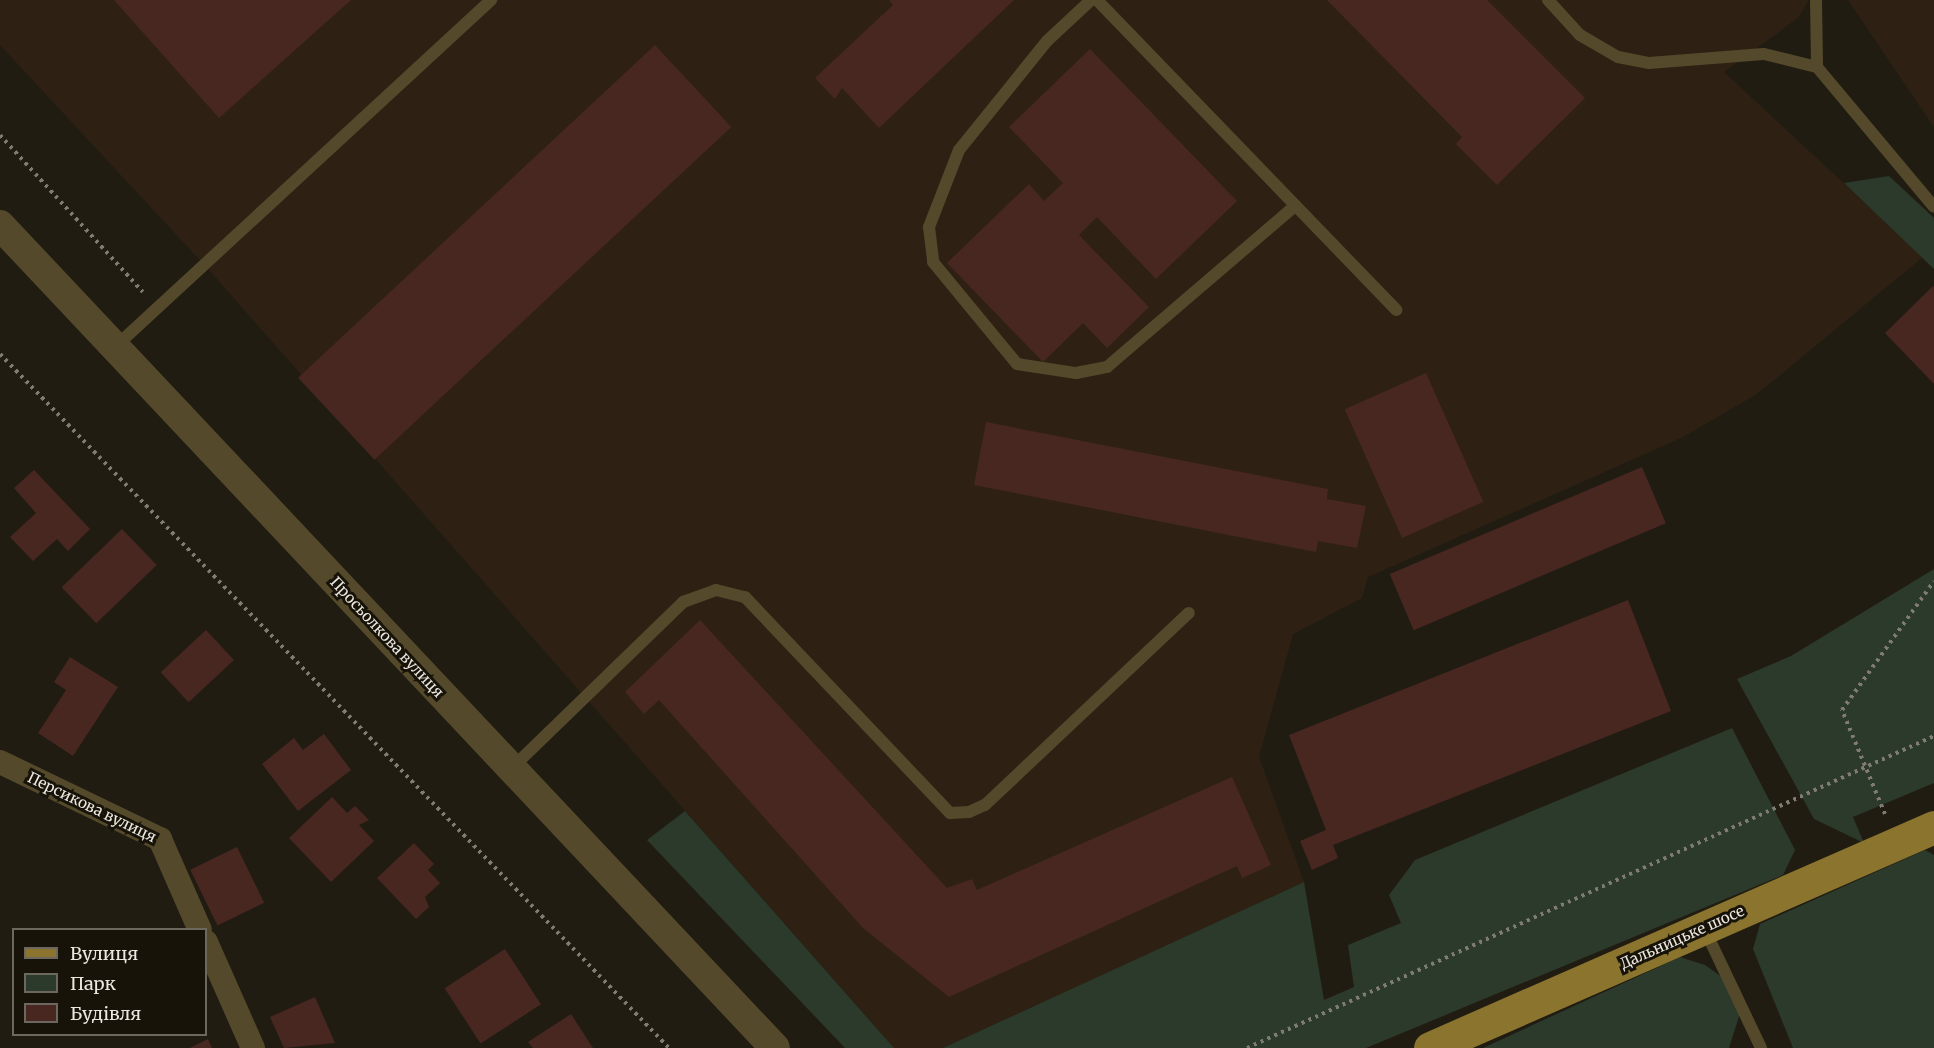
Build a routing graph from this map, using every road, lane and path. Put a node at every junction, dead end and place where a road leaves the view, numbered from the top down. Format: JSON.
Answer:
{"nodes":[{"id":1,"x":491,"y":0,"type":"edge"},
{"id":2,"x":1091,"y":0,"type":"edge"},
{"id":3,"x":1097,"y":0,"type":"edge"},
{"id":4,"x":1548,"y":0,"type":"edge"},
{"id":5,"x":1816,"y":0,"type":"edge"},
{"id":6,"x":1817,"y":67,"type":"junction"},
{"id":7,"x":0,"y":135,"type":"edge"},
{"id":8,"x":1295,"y":206,"type":"junction"},
{"id":9,"x":1934,"y":207,"type":"edge"},
{"id":10,"x":3,"y":238,"type":"edge"},
{"id":11,"x":158,"y":308,"type":"junction"},
{"id":12,"x":1396,"y":310,"type":"dead end"},
{"id":13,"x":113,"y":348,"type":"junction"},
{"id":14,"x":0,"y":354,"type":"edge"},
{"id":15,"x":1934,"y":581,"type":"edge"},
{"id":16,"x":1189,"y":613,"type":"dead end"},
{"id":17,"x":1934,"y":736,"type":"edge"},
{"id":18,"x":0,"y":762,"type":"edge"},
{"id":19,"x":1865,"y":767,"type":"junction"},
{"id":20,"x":512,"y":769,"type":"junction"},
{"id":21,"x":1934,"y":827,"type":"edge"},
{"id":22,"x":1896,"y":842,"type":"junction"},
{"id":23,"x":1704,"y":927,"type":"junction"},
{"id":24,"x":199,"y":928,"type":"edge"},
{"id":25,"x":207,"y":944,"type":"edge"},
{"id":26,"x":1757,"y":1045,"type":"edge"},
{"id":27,"x":253,"y":1048,"type":"edge"},
{"id":28,"x":669,"y":1048,"type":"edge"},
{"id":29,"x":775,"y":1048,"type":"edge"},
{"id":30,"x":1247,"y":1048,"type":"edge"},
{"id":31,"x":1430,"y":1048,"type":"edge"}],
"edges":[{"from":1,"to":11,"type":"lane"},
{"from":2,"to":8,"type":"lane"},
{"from":3,"to":8,"type":"lane"},
{"from":4,"to":6,"type":"lane"},
{"from":5,"to":6,"type":"lane"},
{"from":6,"to":9,"type":"lane"},
{"from":7,"to":11,"type":"path"},
{"from":8,"to":12,"type":"lane"},
{"from":10,"to":13,"type":"street","name":"Просьолкова вулиця"},
{"from":11,"to":13,"type":"lane"},
{"from":13,"to":20,"type":"street","name":"Просьолкова вулиця"},
{"from":14,"to":28,"type":"path"},
{"from":15,"to":19,"type":"path"},
{"from":16,"to":20,"type":"lane"},
{"from":17,"to":19,"type":"path"},
{"from":18,"to":24,"type":"street","name":"Персикова вулиця"},
{"from":19,"to":22,"type":"path"},
{"from":19,"to":30,"type":"path"},
{"from":20,"to":29,"type":"street","name":"Просьолкова вулиця"},
{"from":21,"to":22,"type":"main road","name":"Дальницьке шосе"},
{"from":22,"to":23,"type":"main road","name":"Дальницьке шосе"},
{"from":23,"to":26,"type":"lane"},
{"from":23,"to":31,"type":"main road","name":"Дальницьке шосе"},
{"from":25,"to":27,"type":"street"}]}
